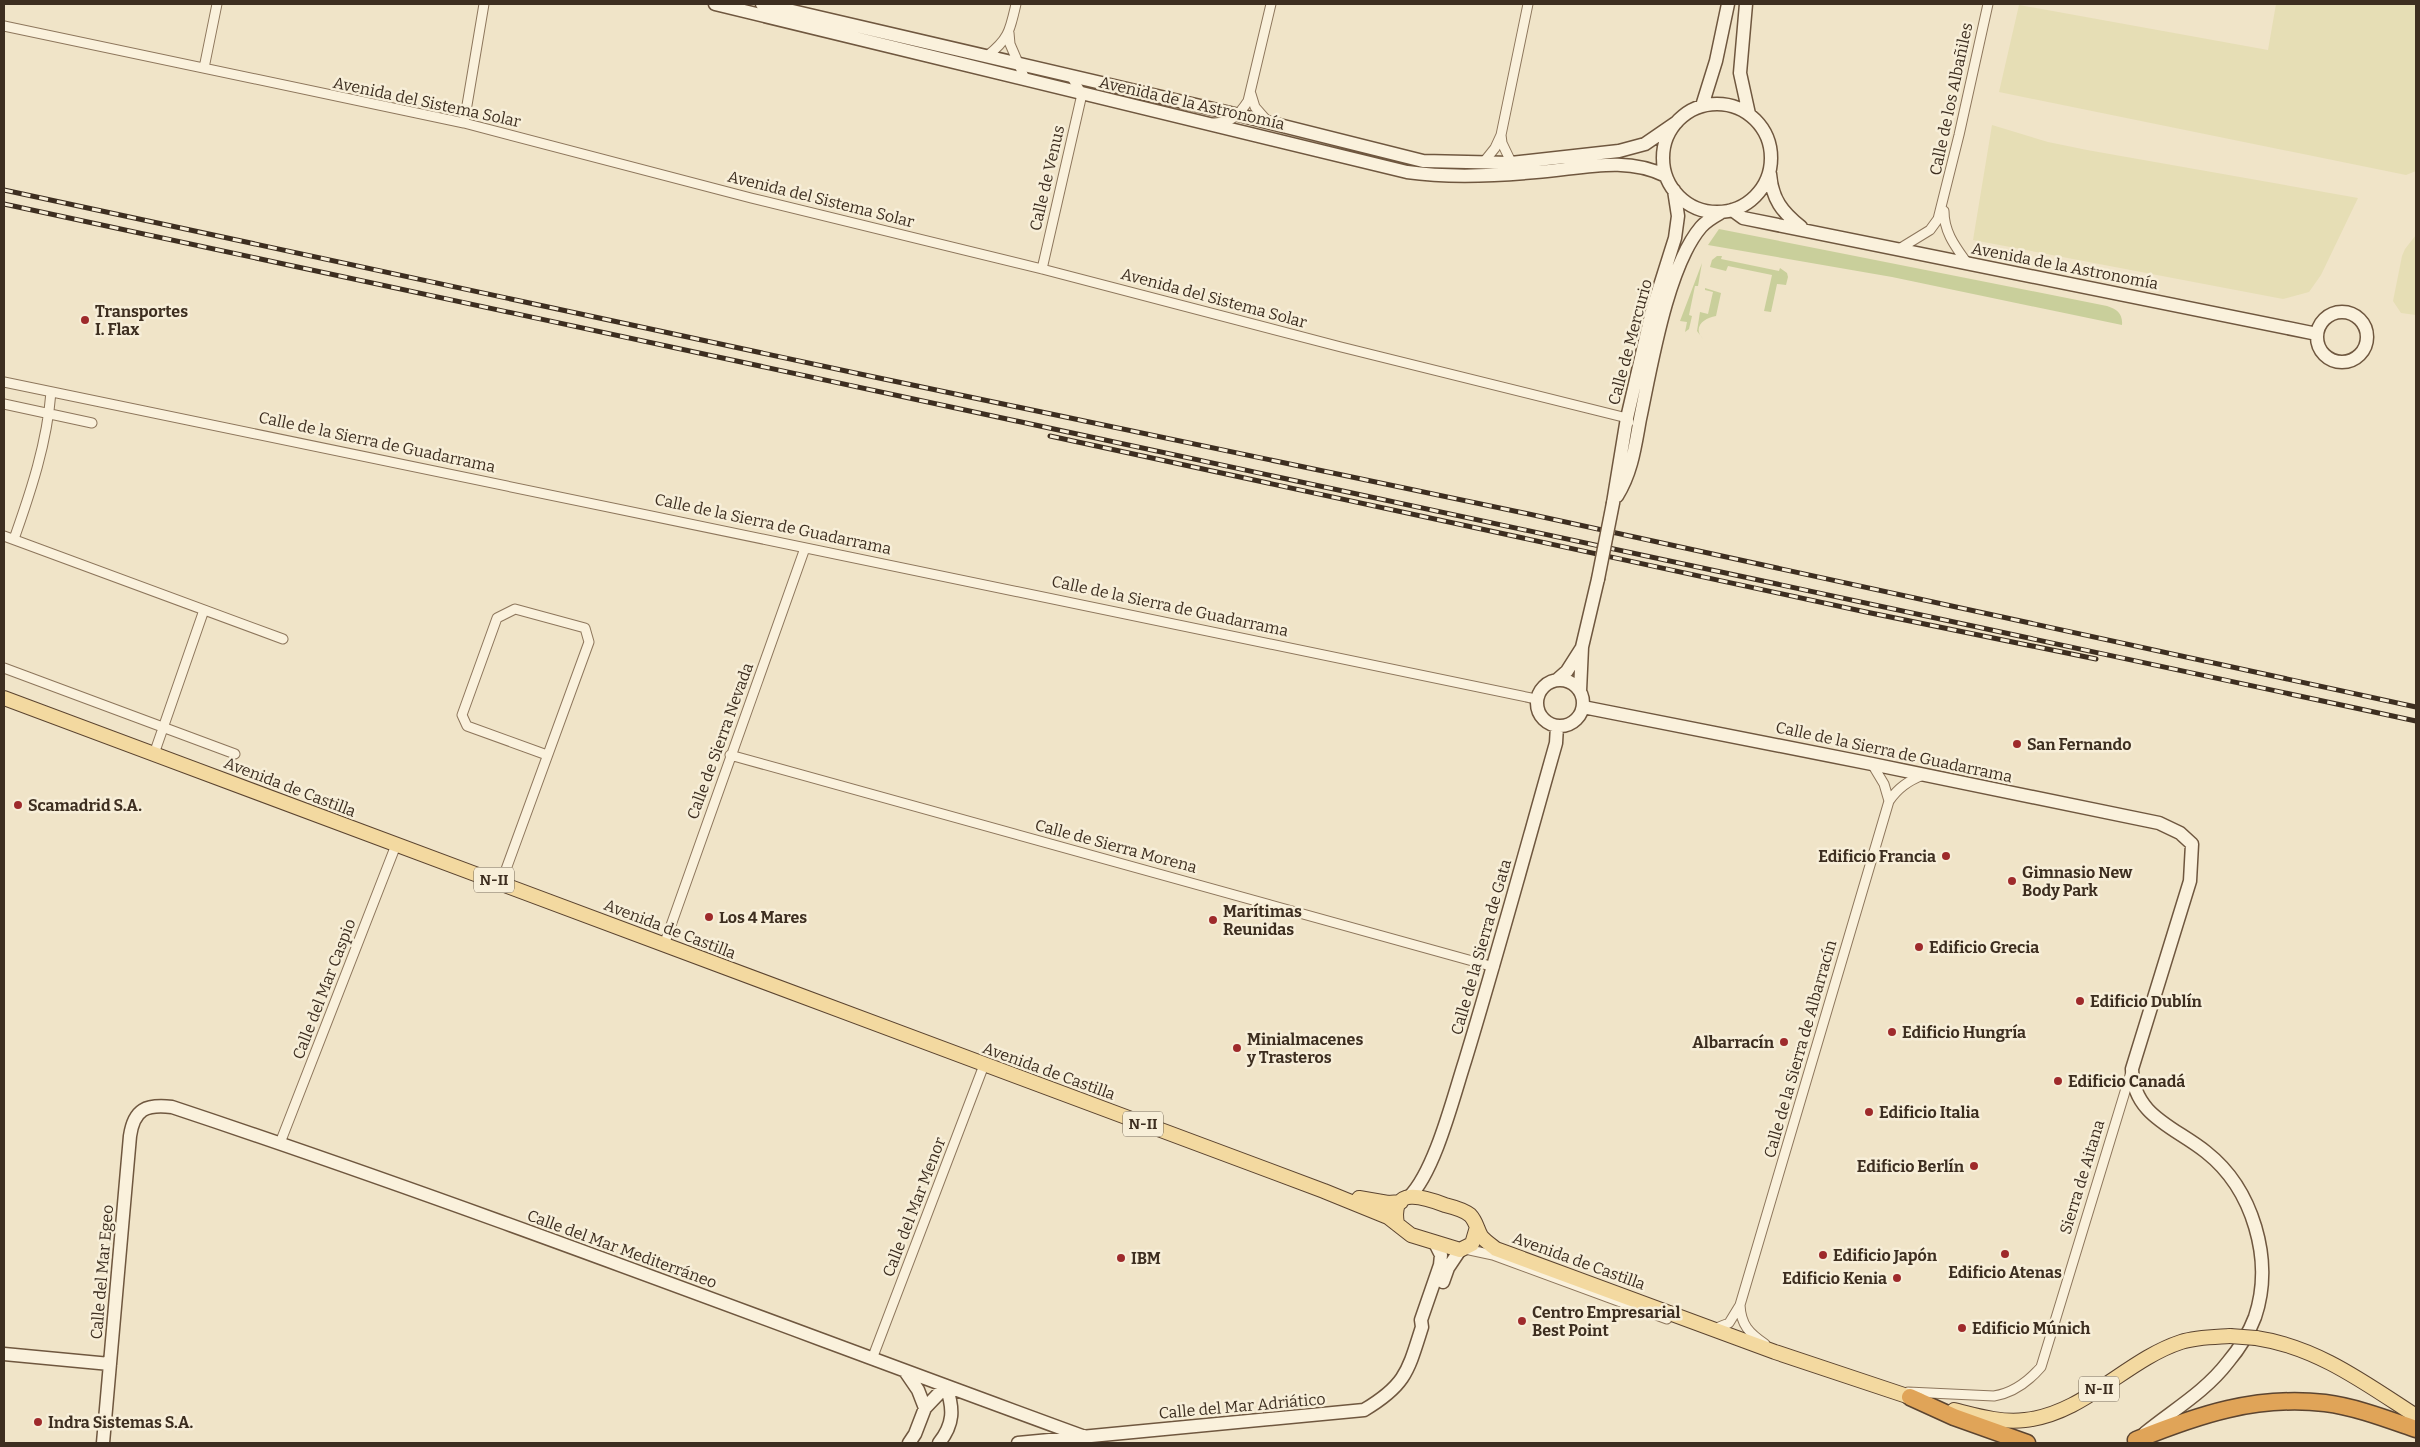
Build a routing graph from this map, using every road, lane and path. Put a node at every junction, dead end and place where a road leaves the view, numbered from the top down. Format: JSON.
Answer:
{"nodes":[{"id":1,"x":217,"y":4,"type":"edge"},
{"id":2,"x":484,"y":4,"type":"edge"},
{"id":3,"x":715,"y":4,"type":"edge"},
{"id":4,"x":762,"y":4,"type":"edge"},
{"id":5,"x":1016,"y":4,"type":"edge"},
{"id":6,"x":1271,"y":4,"type":"edge"},
{"id":7,"x":1528,"y":4,"type":"edge"},
{"id":8,"x":1728,"y":4,"type":"edge"},
{"id":9,"x":1746,"y":4,"type":"edge"},
{"id":10,"x":1988,"y":4,"type":"edge"},
{"id":11,"x":4,"y":26,"type":"edge"},
{"id":12,"x":1009,"y":33,"type":"junction"},
{"id":13,"x":986,"y":56,"type":"junction"},
{"id":14,"x":1018,"y":64,"type":"junction"},
{"id":15,"x":204,"y":68,"type":"junction"},
{"id":16,"x":1071,"y":76,"type":"junction"},
{"id":17,"x":1025,"y":79,"type":"junction"},
{"id":18,"x":1106,"y":84,"type":"junction"},
{"id":19,"x":1082,"y":94,"type":"junction"},
{"id":20,"x":1251,"y":94,"type":"junction"},
{"id":21,"x":1702,"y":106,"type":"junction"},
{"id":22,"x":1749,"y":114,"type":"junction"},
{"id":23,"x":1239,"y":115,"type":"junction"},
{"id":24,"x":1201,"y":122,"type":"junction"},
{"id":25,"x":1677,"y":122,"type":"junction"},
{"id":26,"x":464,"y":123,"type":"junction"},
{"id":27,"x":1269,"y":123,"type":"junction"},
{"id":28,"x":1501,"y":135,"type":"junction"},
{"id":29,"x":1483,"y":163,"type":"junction"},
{"id":30,"x":1515,"y":168,"type":"junction"},
{"id":31,"x":1770,"y":172,"type":"junction"},
{"id":32,"x":1666,"y":176,"type":"junction"},
{"id":33,"x":1674,"y":190,"type":"junction"},
{"id":34,"x":1944,"y":200,"type":"junction"},
{"id":35,"x":1727,"y":211,"type":"junction"},
{"id":36,"x":1805,"y":230,"type":"junction"},
{"id":37,"x":1899,"y":249,"type":"junction"},
{"id":38,"x":1967,"y":263,"type":"junction"},
{"id":39,"x":1042,"y":268,"type":"junction"},
{"id":40,"x":2317,"y":334,"type":"dead end"},
{"id":41,"x":4,"y":382,"type":"edge"},
{"id":42,"x":51,"y":392,"type":"junction"},
{"id":43,"x":1645,"y":393,"type":"junction"},
{"id":44,"x":4,"y":404,"type":"edge"},
{"id":45,"x":49,"y":413,"type":"junction"},
{"id":46,"x":1627,"y":418,"type":"junction"},
{"id":47,"x":92,"y":423,"type":"dead end"},
{"id":48,"x":1634,"y":449,"type":"junction"},
{"id":49,"x":1613,"y":503,"type":"junction"},
{"id":50,"x":4,"y":536,"type":"edge"},
{"id":51,"x":14,"y":539,"type":"junction"},
{"id":52,"x":805,"y":548,"type":"junction"},
{"id":53,"x":204,"y":610,"type":"junction"},
{"id":54,"x":283,"y":639,"type":"dead end"},
{"id":55,"x":1582,"y":647,"type":"junction"},
{"id":56,"x":4,"y":668,"type":"edge"},
{"id":57,"x":1558,"y":679,"type":"junction"},
{"id":58,"x":1580,"y":690,"type":"junction"},
{"id":59,"x":4,"y":698,"type":"edge"},
{"id":60,"x":1536,"y":699,"type":"junction"},
{"id":61,"x":1583,"y":707,"type":"junction"},
{"id":62,"x":1557,"y":726,"type":"junction"},
{"id":63,"x":164,"y":728,"type":"junction"},
{"id":64,"x":154,"y":754,"type":"junction"},
{"id":65,"x":235,"y":754,"type":"dead end"},
{"id":66,"x":547,"y":754,"type":"junction"},
{"id":67,"x":730,"y":755,"type":"junction"},
{"id":68,"x":1872,"y":764,"type":"junction"},
{"id":69,"x":1924,"y":774,"type":"junction"},
{"id":70,"x":1889,"y":801,"type":"junction"},
{"id":71,"x":2192,"y":844,"type":"joint"},
{"id":72,"x":396,"y":845,"type":"junction"},
{"id":73,"x":501,"y":883,"type":"junction"},
{"id":74,"x":664,"y":945,"type":"junction"},
{"id":75,"x":1494,"y":967,"type":"junction"},
{"id":76,"x":984,"y":1065,"type":"junction"},
{"id":77,"x":2132,"y":1069,"type":"junction"},
{"id":78,"x":144,"y":1109,"type":"joint"},
{"id":79,"x":280,"y":1143,"type":"junction"},
{"id":80,"x":1426,"y":1174,"type":"junction"},
{"id":81,"x":1324,"y":1191,"type":"junction"},
{"id":82,"x":1405,"y":1199,"type":"junction"},
{"id":83,"x":1437,"y":1202,"type":"junction"},
{"id":84,"x":1397,"y":1224,"type":"junction"},
{"id":85,"x":1477,"y":1227,"type":"junction"},
{"id":86,"x":1435,"y":1243,"type":"junction"},
{"id":87,"x":1462,"y":1250,"type":"junction"},
{"id":88,"x":1740,"y":1305,"type":"junction"},
{"id":89,"x":1422,"y":1327,"type":"junction"},
{"id":90,"x":1713,"y":1329,"type":"junction"},
{"id":91,"x":1776,"y":1352,"type":"junction"},
{"id":92,"x":4,"y":1354,"type":"edge"},
{"id":93,"x":872,"y":1358,"type":"junction"},
{"id":94,"x":110,"y":1364,"type":"junction"},
{"id":95,"x":905,"y":1371,"type":"junction"},
{"id":96,"x":946,"y":1386,"type":"junction"},
{"id":97,"x":1892,"y":1392,"type":"junction"},
{"id":98,"x":1910,"y":1397,"type":"junction"},
{"id":99,"x":925,"y":1408,"type":"junction"},
{"id":100,"x":2416,"y":1416,"type":"edge"},
{"id":101,"x":2416,"y":1429,"type":"edge"},
{"id":102,"x":1085,"y":1437,"type":"junction"},
{"id":103,"x":2134,"y":1442,"type":"edge"},
{"id":104,"x":104,"y":1443,"type":"edge"},
{"id":105,"x":909,"y":1443,"type":"edge"},
{"id":106,"x":938,"y":1443,"type":"edge"},
{"id":107,"x":1018,"y":1443,"type":"edge"},
{"id":108,"x":2027,"y":1443,"type":"edge"}],
"edges":[{"from":1,"to":15,"type":"street"},
{"from":2,"to":26,"type":"street"},
{"from":3,"to":17,"type":"street","name":"Avenida de la Astronomía"},
{"from":4,"to":13,"type":"street","name":"Avenida de la Astronomía"},
{"from":5,"to":12,"type":"street"},
{"from":6,"to":20,"type":"street"},
{"from":7,"to":28,"type":"street"},
{"from":8,"to":21,"type":"street"},
{"from":9,"to":22,"type":"street"},
{"from":10,"to":34,"type":"street","name":"Calle de los Albañiles"},
{"from":11,"to":15,"type":"street","name":"Avenida del Sistema Solar"},
{"from":12,"to":13,"type":"street"},
{"from":12,"to":14,"type":"street"},
{"from":13,"to":14,"type":"street","name":"Avenida de la Astronomía"},
{"from":14,"to":16,"type":"street","name":"Avenida de la Astronomía"},
{"from":14,"to":17,"type":"street"},
{"from":15,"to":26,"type":"street","name":"Avenida del Sistema Solar"},
{"from":16,"to":18,"type":"street","name":"Avenida de la Astronomía"},
{"from":16,"to":19,"type":"street"},
{"from":17,"to":19,"type":"street","name":"Avenida de la Astronomía"},
{"from":18,"to":19,"type":"street"},
{"from":18,"to":23,"type":"street","name":"Avenida de la Astronomía"},
{"from":19,"to":24,"type":"street","name":"Avenida de la Astronomía"},
{"from":19,"to":39,"type":"street","name":"Calle de Venus"},
{"from":20,"to":23,"type":"street"},
{"from":20,"to":27,"type":"street"},
{"from":21,"to":22,"type":"street"},
{"from":21,"to":25,"type":"street"},
{"from":22,"to":31,"type":"street"},
{"from":23,"to":24,"type":"street"},
{"from":23,"to":27,"type":"street","name":"Avenida de la Astronomía"},
{"from":24,"to":30,"type":"street","name":"Avenida de la Astronomía"},
{"from":25,"to":30,"type":"street","name":"Avenida de la Astronomía"},
{"from":25,"to":32,"type":"street"},
{"from":26,"to":39,"type":"street","name":"Avenida del Sistema Solar"},
{"from":27,"to":29,"type":"street","name":"Avenida de la Astronomía"},
{"from":28,"to":29,"type":"street"},
{"from":28,"to":30,"type":"street"},
{"from":29,"to":30,"type":"street","name":"Avenida de la Astronomía"},
{"from":30,"to":32,"type":"street","name":"Avenida de la Astronomía"},
{"from":31,"to":35,"type":"street"},
{"from":31,"to":36,"type":"street","name":"Avenida de la Astronomía"},
{"from":32,"to":33,"type":"street"},
{"from":33,"to":35,"type":"street"},
{"from":33,"to":46,"type":"street","name":"Calle de Mercurio"},
{"from":34,"to":37,"type":"street","name":"Calle de los Albañiles"},
{"from":34,"to":38,"type":"street","name":"Calle de los Albañiles"},
{"from":35,"to":36,"type":"street","name":"Avenida de la Astronomía"},
{"from":35,"to":43,"type":"street","name":"Calle de Mercurio"},
{"from":36,"to":37,"type":"street","name":"Avenida de la Astronomía"},
{"from":37,"to":38,"type":"street","name":"Avenida de la Astronomía"},
{"from":38,"to":40,"type":"street","name":"Avenida de la Astronomía"},
{"from":39,"to":46,"type":"street","name":"Avenida del Sistema Solar"},
{"from":41,"to":42,"type":"street","name":"Calle de la Sierra de Guadarrama"},
{"from":42,"to":45,"type":"street"},
{"from":42,"to":52,"type":"street","name":"Calle de la Sierra de Guadarrama"},
{"from":43,"to":46,"type":"street"},
{"from":43,"to":48,"type":"street","name":"Calle de Mercurio"},
{"from":44,"to":45,"type":"street"},
{"from":45,"to":47,"type":"street"},
{"from":45,"to":51,"type":"street"},
{"from":46,"to":48,"type":"street"},
{"from":46,"to":49,"type":"street","name":"Calle de Mercurio"},
{"from":48,"to":49,"type":"street","name":"Calle de Mercurio"},
{"from":49,"to":55,"type":"street","name":"Calle de Mercurio","bridge":true},
{"from":50,"to":51,"type":"street"},
{"from":51,"to":53,"type":"street"},
{"from":52,"to":60,"type":"street","name":"Calle de la Sierra de Guadarrama"},
{"from":52,"to":67,"type":"street","name":"Calle de Sierra Nevada"},
{"from":53,"to":54,"type":"street"},
{"from":53,"to":63,"type":"street"},
{"from":55,"to":57,"type":"street"},
{"from":55,"to":58,"type":"street"},
{"from":56,"to":63,"type":"street"},
{"from":57,"to":58,"type":"street"},
{"from":57,"to":60,"type":"street"},
{"from":58,"to":61,"type":"street"},
{"from":59,"to":64,"type":"main road","name":"Avenida de Castilla","number":"N-II"},
{"from":60,"to":62,"type":"street"},
{"from":61,"to":62,"type":"street"},
{"from":61,"to":68,"type":"street","name":"Calle de la Sierra de Guadarrama"},
{"from":62,"to":75,"type":"street","name":"Calle de la Sierra de Gata"},
{"from":63,"to":64,"type":"street"},
{"from":63,"to":65,"type":"street"},
{"from":64,"to":72,"type":"main road","name":"Avenida de Castilla","number":"N-II"},
{"from":66,"to":66,"type":"street"},
{"from":66,"to":73,"type":"street"},
{"from":67,"to":74,"type":"street","name":"Calle de Sierra Nevada"},
{"from":67,"to":75,"type":"street","name":"Calle de Sierra Morena"},
{"from":68,"to":69,"type":"street","name":"Calle de la Sierra de Guadarrama"},
{"from":68,"to":70,"type":"street"},
{"from":69,"to":70,"type":"street","name":"Calle de la Sierra de Albarracín"},
{"from":69,"to":71,"type":"street","name":"Calle de la Sierra de Guadarrama"},
{"from":70,"to":88,"type":"street","name":"Calle de la Sierra de Albarracín"},
{"from":71,"to":77,"type":"street","name":"Sierra de Aitana"},
{"from":72,"to":73,"type":"main road","name":"Avenida de Castilla","number":"N-II"},
{"from":72,"to":79,"type":"street","name":"Calle del Mar Caspio"},
{"from":73,"to":74,"type":"main road","name":"Avenida de Castilla","number":"N-II"},
{"from":74,"to":76,"type":"main road","name":"Avenida de Castilla","number":"N-II"},
{"from":75,"to":80,"type":"street","name":"Calle de la Sierra de Gata"},
{"from":76,"to":81,"type":"main road","name":"Avenida de Castilla","number":"N-II"},
{"from":76,"to":93,"type":"street","name":"Calle del Mar Menor"},
{"from":77,"to":97,"type":"street","name":"Sierra de Aitana"},
{"from":77,"to":103,"type":"street"},
{"from":78,"to":79,"type":"street","name":"Calle del Mar Mediterráneo"},
{"from":78,"to":94,"type":"street","name":"Calle del Mar Egeo"},
{"from":79,"to":93,"type":"street","name":"Calle del Mar Mediterráneo"},
{"from":80,"to":82,"type":"street","name":"Calle de la Sierra de Gata"},
{"from":80,"to":83,"type":"street"},
{"from":81,"to":82,"type":"main road","name":"Avenida de Castilla","number":"N-II"},
{"from":81,"to":84,"type":"main road","name":"Avenida de Castilla","number":"N-II"},
{"from":82,"to":83,"type":"main road","number":"N-II"},
{"from":82,"to":84,"type":"main road"},
{"from":83,"to":85,"type":"main road","number":"N-II"},
{"from":84,"to":86,"type":"main road","number":"N-II"},
{"from":85,"to":87,"type":"main road"},
{"from":85,"to":90,"type":"main road","name":"Avenida de Castilla","number":"N-II"},
{"from":86,"to":87,"type":"main road","number":"N-II"},
{"from":86,"to":89,"type":"street","name":"Calle del Mar Adriático"},
{"from":87,"to":89,"type":"street","name":"Calle del Mar Adriático"},
{"from":87,"to":90,"type":"street","name":"Avenida de Castilla","number":"N-II"},
{"from":88,"to":90,"type":"street","name":"Calle de la Sierra de Albarracín"},
{"from":88,"to":91,"type":"street"},
{"from":89,"to":102,"type":"street","name":"Calle del Mar Adriático"},
{"from":90,"to":91,"type":"main road","number":"N-II"},
{"from":91,"to":97,"type":"main road","number":"N-II"},
{"from":92,"to":94,"type":"street"},
{"from":93,"to":95,"type":"street","name":"Calle del Mar Mediterráneo"},
{"from":94,"to":104,"type":"street","name":"Calle del Mar Egeo"},
{"from":95,"to":96,"type":"street","name":"Calle del Mar Mediterráneo"},
{"from":95,"to":99,"type":"street"},
{"from":96,"to":99,"type":"street"},
{"from":96,"to":102,"type":"street","name":"Calle del Mar Mediterráneo"},
{"from":96,"to":106,"type":"street"},
{"from":97,"to":98,"type":"main road","number":"N-II"},
{"from":98,"to":100,"type":"main road","number":"N-II","bridge":true},
{"from":98,"to":108,"type":"highway"},
{"from":99,"to":105,"type":"street"},
{"from":101,"to":103,"type":"highway"},
{"from":102,"to":107,"type":"street","name":"Calle del Mar Adriático"}]}
